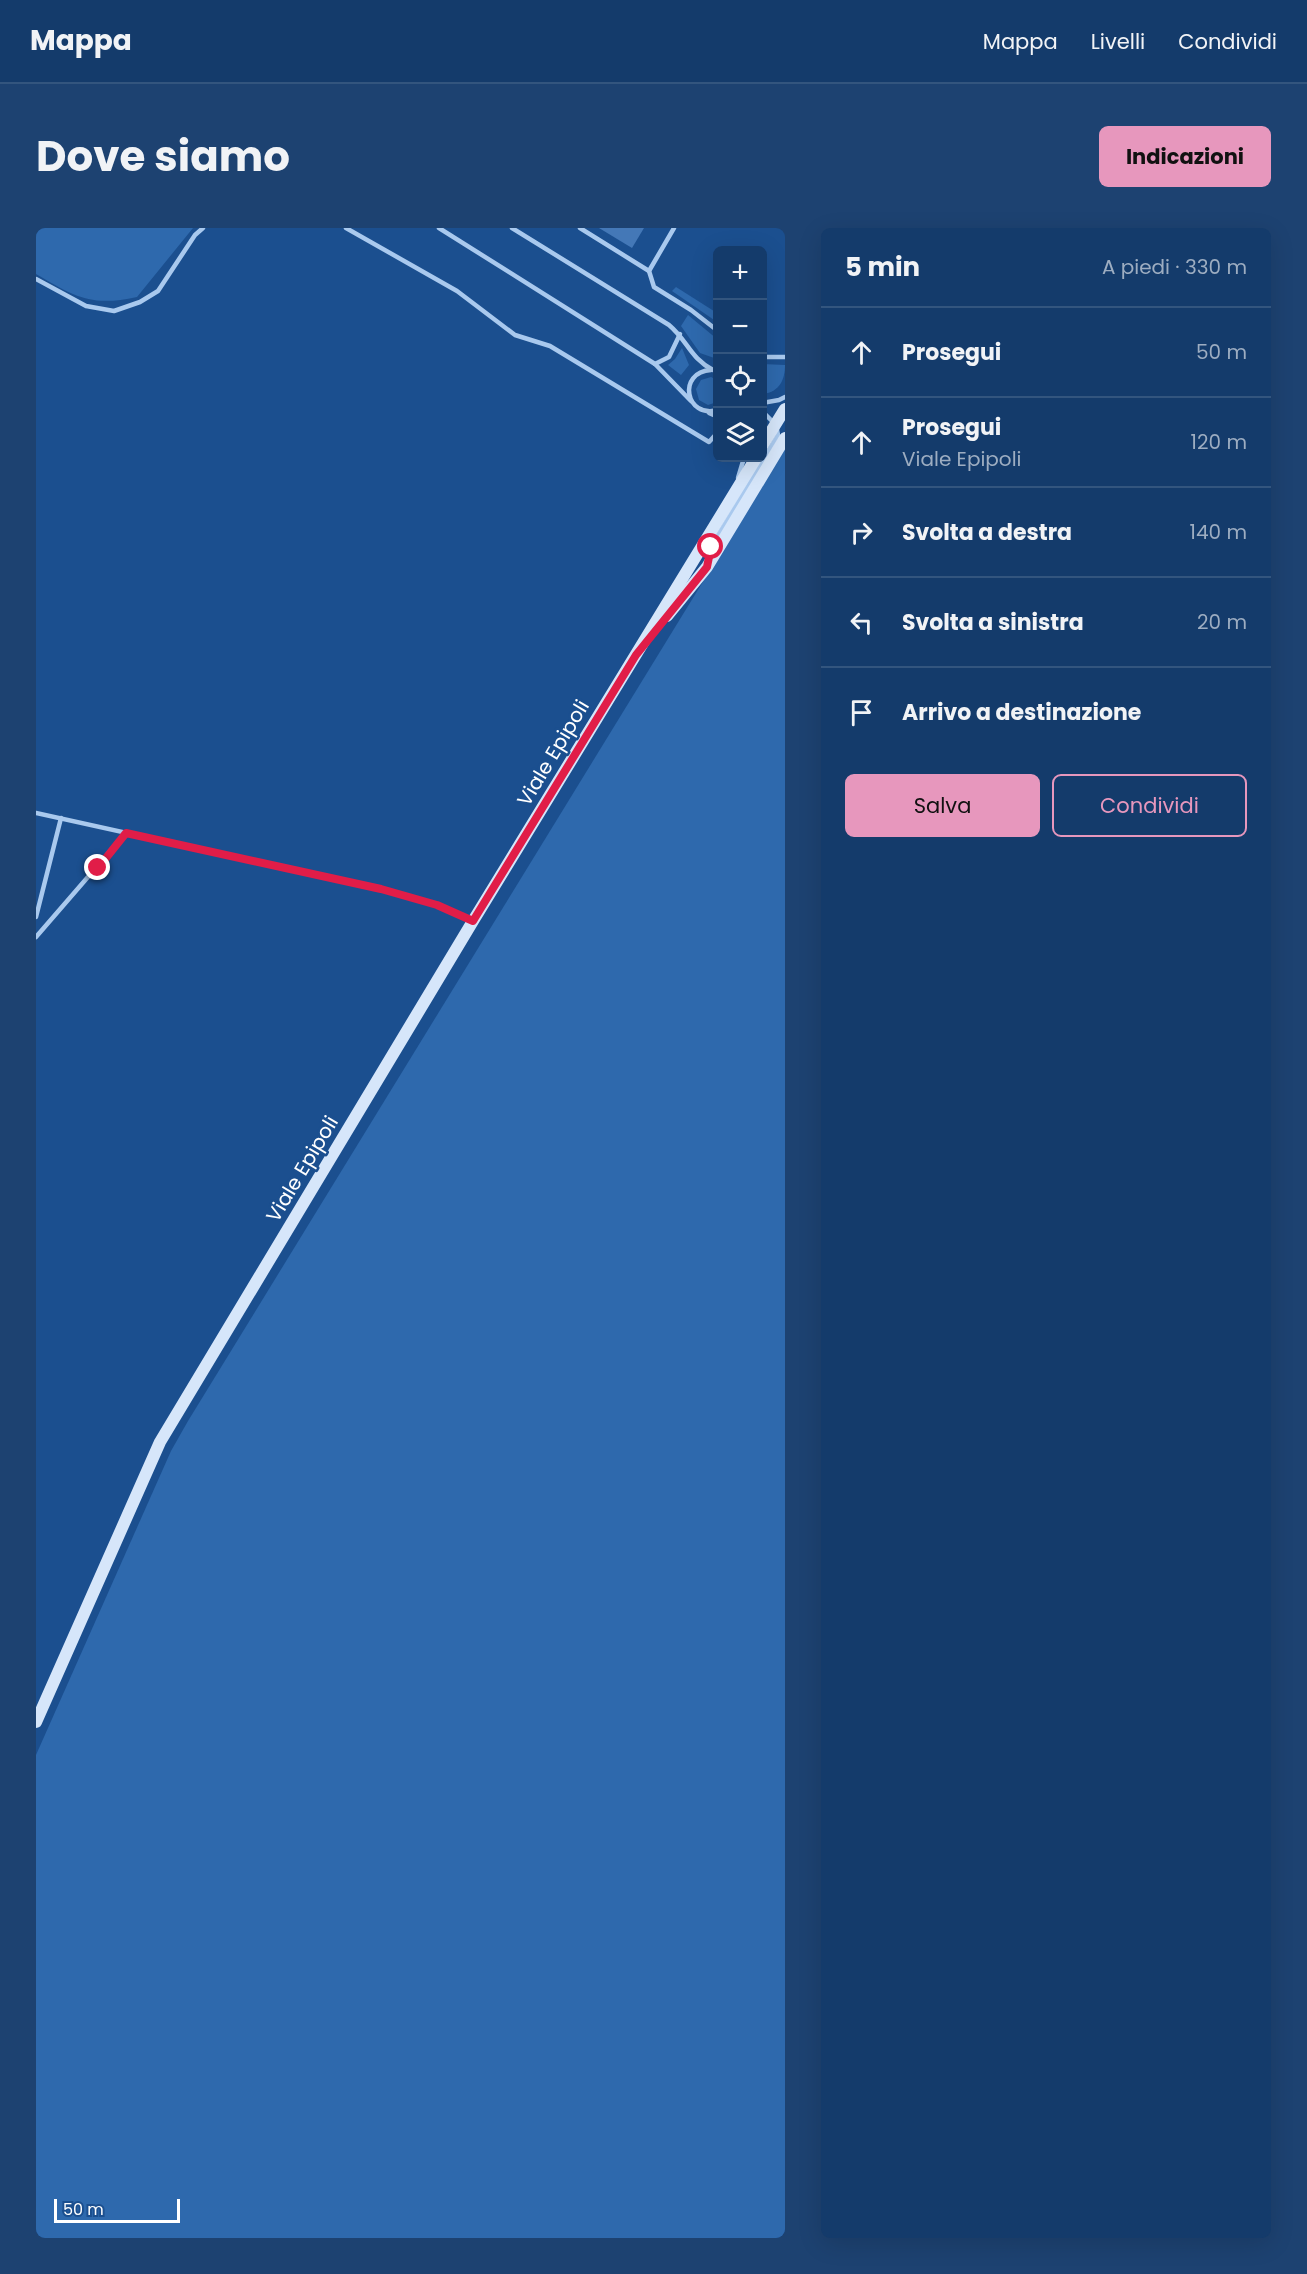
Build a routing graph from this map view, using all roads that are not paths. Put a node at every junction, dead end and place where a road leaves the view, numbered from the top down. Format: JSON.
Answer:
{"nodes":[{"id":1,"x":203,"y":228,"type":"edge"},
{"id":2,"x":346,"y":228,"type":"edge"},
{"id":3,"x":439,"y":228,"type":"edge"},
{"id":4,"x":512,"y":228,"type":"edge"},
{"id":5,"x":579,"y":228,"type":"edge"},
{"id":6,"x":674,"y":228,"type":"edge"},
{"id":7,"x":649,"y":271,"type":"junction"},
{"id":8,"x":36,"y":279,"type":"edge"},
{"id":9,"x":713,"y":328,"type":"edge"},
{"id":10,"x":680,"y":334,"type":"junction"},
{"id":11,"x":767,"y":357,"type":"edge"},
{"id":12,"x":785,"y":357,"type":"edge"},
{"id":13,"x":655,"y":364,"type":"junction"},
{"id":14,"x":713,"y":368,"type":"edge"},
{"id":15,"x":713,"y":370,"type":"edge"},
{"id":16,"x":785,"y":397,"type":"edge"},
{"id":17,"x":691,"y":401,"type":"junction"},
{"id":18,"x":767,"y":402,"type":"edge"},
{"id":19,"x":785,"y":409,"type":"edge"},
{"id":20,"x":713,"y":411,"type":"edge"},
{"id":21,"x":706,"y":412,"type":"junction"},
{"id":22,"x":713,"y":415,"type":"edge"},
{"id":23,"x":767,"y":419,"type":"edge"},
{"id":24,"x":776,"y":433,"type":"edge"},
{"id":25,"x":713,"y":437,"type":"edge"},
{"id":26,"x":743,"y":462,"type":"edge"},
{"id":27,"x":754,"y":462,"type":"edge"},
{"id":28,"x":729,"y":502,"type":"junction"},
{"id":29,"x":636,"y":655,"type":"junction"},
{"id":30,"x":36,"y":813,"type":"edge"},
{"id":31,"x":61,"y":818,"type":"junction"},
{"id":32,"x":126,"y":833,"type":"junction"},
{"id":33,"x":36,"y":917,"type":"edge"},
{"id":34,"x":473,"y":921,"type":"junction"},
{"id":35,"x":36,"y":937,"type":"edge"},
{"id":36,"x":36,"y":1722,"type":"edge"}],
"edges":[{"from":1,"to":8,"type":"lane"},
{"from":2,"to":25,"type":"lane"},
{"from":3,"to":13,"type":"lane"},
{"from":4,"to":10,"type":"lane"},
{"from":5,"to":7,"type":"lane"},
{"from":6,"to":7,"type":"lane"},
{"from":7,"to":9,"type":"lane"},
{"from":10,"to":13,"type":"lane"},
{"from":10,"to":14,"type":"lane"},
{"from":11,"to":12,"type":"lane"},
{"from":13,"to":17,"type":"lane"},
{"from":15,"to":17,"type":"lane"},
{"from":16,"to":18,"type":"lane"},
{"from":17,"to":21,"type":"lane"},
{"from":19,"to":24,"type":"main road"},
{"from":20,"to":21,"type":"lane"},
{"from":21,"to":22,"type":"lane"},
{"from":23,"to":24,"type":"lane"},
{"from":24,"to":29,"type":"main road"},
{"from":26,"to":28,"type":"lane"},
{"from":27,"to":28,"type":"main road"},
{"from":28,"to":29,"type":"main road"},
{"from":29,"to":34,"type":"main road","name":"Viale Epipoli"},
{"from":30,"to":31,"type":"lane"},
{"from":31,"to":32,"type":"lane"},
{"from":31,"to":33,"type":"lane"},
{"from":32,"to":34,"type":"lane"},
{"from":32,"to":35,"type":"lane"},
{"from":34,"to":36,"type":"main road","name":"Viale Epipoli"}]}
